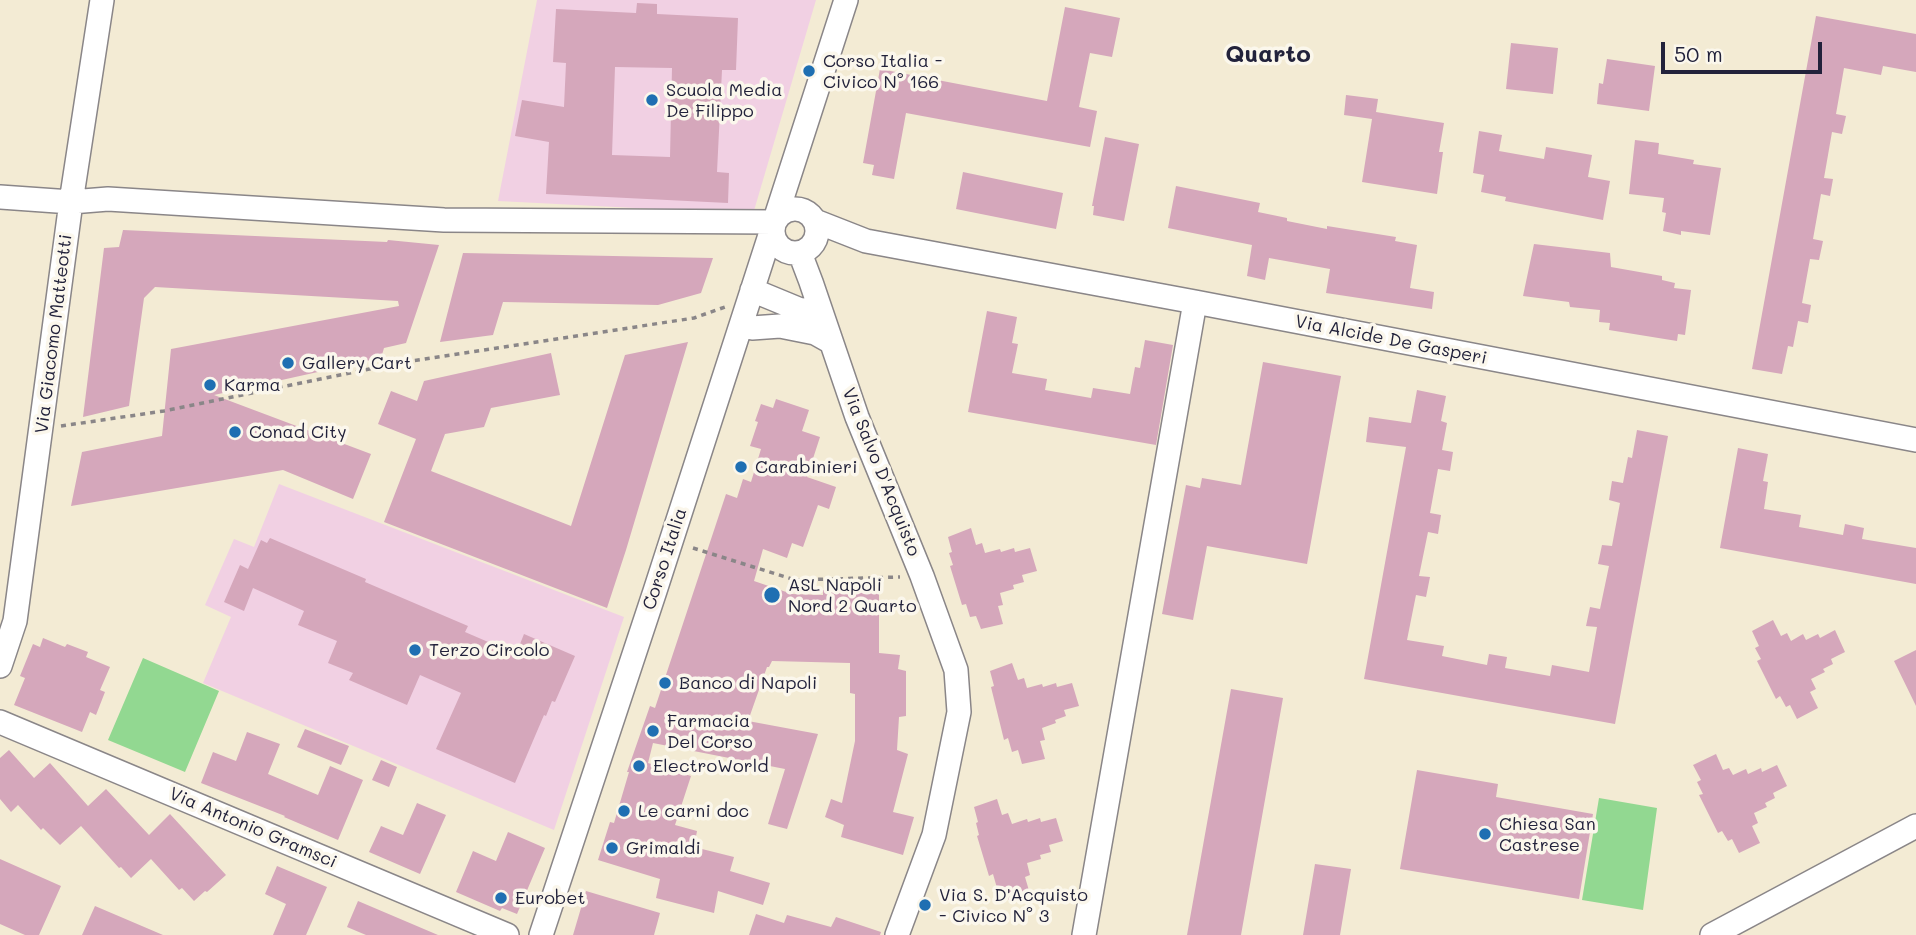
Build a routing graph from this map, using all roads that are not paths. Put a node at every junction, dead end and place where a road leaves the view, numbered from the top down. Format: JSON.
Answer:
{"nodes":[{"id":1,"x":102,"y":0,"type":"edge"},
{"id":2,"x":846,"y":0,"type":"edge"},
{"id":3,"x":786,"y":183,"type":"junction"},
{"id":4,"x":0,"y":197,"type":"edge"},
{"id":5,"x":71,"y":202,"type":"junction"},
{"id":6,"x":807,"y":215,"type":"junction"},
{"id":7,"x":774,"y":222,"type":"junction"},
{"id":8,"x":866,"y":241,"type":"junction"},
{"id":9,"x":804,"y":251,"type":"junction"},
{"id":10,"x":742,"y":295,"type":"junction"},
{"id":11,"x":1195,"y":302,"type":"junction"},
{"id":12,"x":820,"y":313,"type":"junction"},
{"id":13,"x":741,"y":325,"type":"junction"},
{"id":14,"x":831,"y":342,"type":"junction"},
{"id":15,"x":1916,"y":440,"type":"edge"},
{"id":16,"x":0,"y":666,"type":"edge"},
{"id":17,"x":0,"y":722,"type":"edge"},
{"id":18,"x":1916,"y":826,"type":"edge"},
{"id":19,"x":507,"y":935,"type":"edge"},
{"id":20,"x":541,"y":935,"type":"edge"},
{"id":21,"x":897,"y":935,"type":"edge"},
{"id":22,"x":1084,"y":935,"type":"edge"},
{"id":23,"x":1712,"y":935,"type":"edge"}],
"edges":[{"from":1,"to":5,"type":"street","name":"Via Giacomo Matteotti"},
{"from":2,"to":3,"type":"street","name":"Corso Italia"},
{"from":3,"to":6,"type":"street"},
{"from":3,"to":7,"type":"street","name":"Corso Italia"},
{"from":4,"to":5,"type":"street"},
{"from":5,"to":7,"type":"street"},
{"from":5,"to":16,"type":"street","name":"Via Giacomo Matteotti"},
{"from":6,"to":7,"type":"street"},
{"from":6,"to":8,"type":"street","name":"Via Alcide De Gasperi"},
{"from":6,"to":9,"type":"street"},
{"from":7,"to":9,"type":"street"},
{"from":7,"to":10,"type":"street","name":"Corso Italia"},
{"from":8,"to":9,"type":"street","name":"Via Alcide De Gasperi"},
{"from":8,"to":11,"type":"street","name":"Via Alcide De Gasperi"},
{"from":9,"to":12,"type":"street","name":"Via Salvo D'Acquisto"},
{"from":10,"to":12,"type":"street"},
{"from":10,"to":13,"type":"street","name":"Corso Italia"},
{"from":11,"to":15,"type":"street","name":"Via Alcide De Gasperi"},
{"from":11,"to":22,"type":"street"},
{"from":12,"to":14,"type":"street","name":"Via Salvo D'Acquisto"},
{"from":13,"to":14,"type":"street"},
{"from":13,"to":20,"type":"street","name":"Corso Italia"},
{"from":14,"to":21,"type":"street","name":"Via Salvo D'Acquisto"},
{"from":17,"to":19,"type":"street","name":"Via Antonio Gramsci"},
{"from":18,"to":23,"type":"street"}]}
